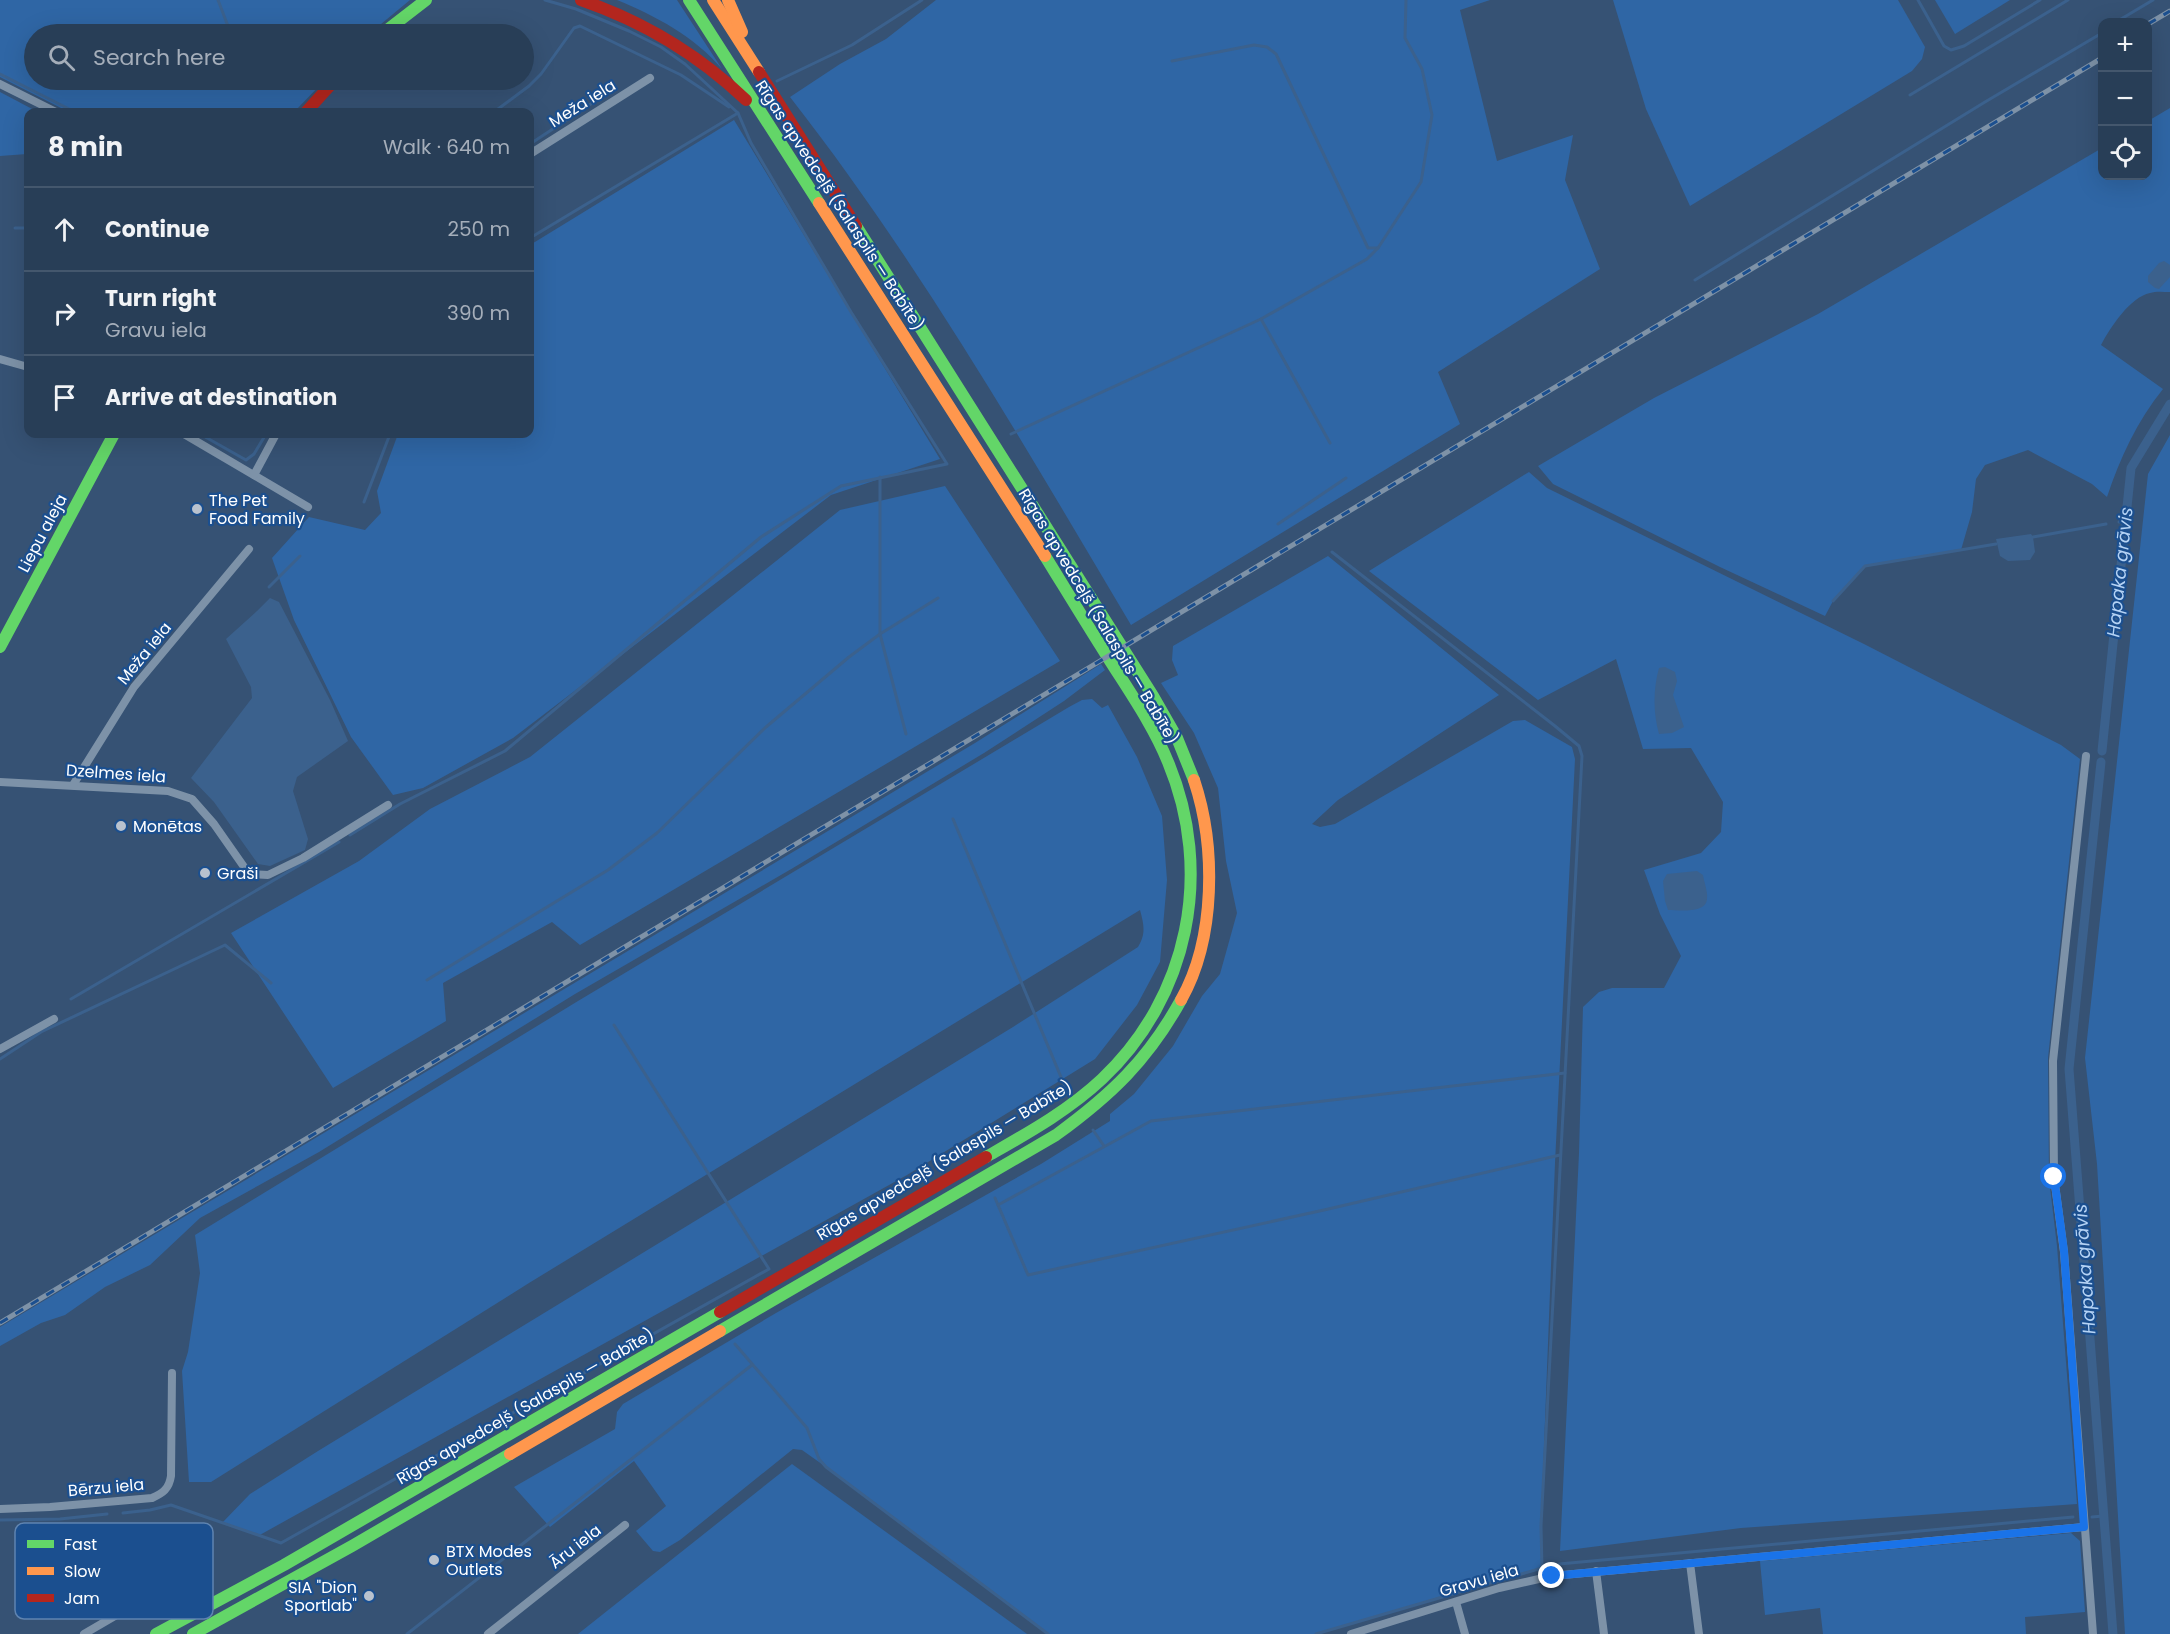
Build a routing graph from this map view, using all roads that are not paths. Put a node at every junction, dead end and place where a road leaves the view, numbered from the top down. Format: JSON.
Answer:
{"nodes":[{"id":1,"x":426,"y":0,"type":"edge"},
{"id":2,"x":581,"y":0,"type":"edge"},
{"id":3,"x":689,"y":0,"type":"edge"},
{"id":4,"x":713,"y":0,"type":"edge"},
{"id":5,"x":728,"y":0,"type":"edge"},
{"id":6,"x":395,"y":24,"type":"edge"},
{"id":7,"x":760,"y":73,"type":"junction"},
{"id":8,"x":650,"y":78,"type":"dead end"},
{"id":9,"x":0,"y":84,"type":"edge"},
{"id":10,"x":326,"y":90,"type":"edge"},
{"id":11,"x":48,"y":108,"type":"edge"},
{"id":12,"x":310,"y":108,"type":"edge"},
{"id":13,"x":770,"y":126,"type":"junction"},
{"id":14,"x":534,"y":151,"type":"edge"},
{"id":15,"x":0,"y":359,"type":"edge"},
{"id":16,"x":24,"y":366,"type":"edge"},
{"id":17,"x":112,"y":438,"type":"edge"},
{"id":18,"x":191,"y":438,"type":"edge"},
{"id":19,"x":274,"y":438,"type":"edge"},
{"id":20,"x":254,"y":475,"type":"junction"},
{"id":21,"x":308,"y":507,"type":"dead end"},
{"id":22,"x":249,"y":549,"type":"dead end"},
{"id":23,"x":0,"y":647,"type":"edge"},
{"id":24,"x":2086,"y":756,"type":"dead end"},
{"id":25,"x":0,"y":782,"type":"edge"},
{"id":26,"x":73,"y":784,"type":"junction"},
{"id":27,"x":388,"y":805,"type":"dead end"},
{"id":28,"x":54,"y":1019,"type":"dead end"},
{"id":29,"x":0,"y":1049,"type":"edge"},
{"id":30,"x":172,"y":1373,"type":"dead end"},
{"id":31,"x":0,"y":1509,"type":"edge"},
{"id":32,"x":625,"y":1526,"type":"dead end"},
{"id":33,"x":2084,"y":1527,"type":"junction"},
{"id":34,"x":1690,"y":1563,"type":"junction"},
{"id":35,"x":1596,"y":1571,"type":"junction"},
{"id":36,"x":257,"y":1580,"type":"junction"},
{"id":37,"x":262,"y":1597,"type":"junction"},
{"id":38,"x":1456,"y":1602,"type":"junction"},
{"id":39,"x":213,"y":1604,"type":"edge"},
{"id":40,"x":110,"y":1619,"type":"edge"},
{"id":41,"x":184,"y":1619,"type":"edge"},
{"id":42,"x":1354,"y":1633,"type":"edge"},
{"id":43,"x":84,"y":1634,"type":"edge"},
{"id":44,"x":156,"y":1634,"type":"edge"},
{"id":45,"x":193,"y":1634,"type":"edge"},
{"id":46,"x":488,"y":1634,"type":"edge"},
{"id":47,"x":1465,"y":1634,"type":"edge"},
{"id":48,"x":1604,"y":1634,"type":"edge"},
{"id":49,"x":1699,"y":1634,"type":"edge"},
{"id":50,"x":2093,"y":1634,"type":"edge"}],
"edges":[{"from":1,"to":6,"type":"main road"},
{"from":2,"to":13,"type":"main road"},
{"from":3,"to":13,"type":"main road","name":"Rīgas apvedceļš (Salaspils — Babīte)"},
{"from":4,"to":7,"type":"main road","name":"Rīgas apvedceļš (Salaspils — Babīte)"},
{"from":5,"to":7,"type":"main road"},
{"from":7,"to":37,"type":"main road","name":"Rīgas apvedceļš (Salaspils — Babīte)"},
{"from":8,"to":14,"type":"street","name":"Meža iela"},
{"from":9,"to":11,"type":"street"},
{"from":10,"to":12,"type":"main road"},
{"from":13,"to":36,"type":"main road","name":"Rīgas apvedceļš (Salaspils — Babīte)"},
{"from":15,"to":16,"type":"street"},
{"from":17,"to":23,"type":"main road","name":"Liepu aleja"},
{"from":18,"to":20,"type":"street"},
{"from":19,"to":20,"type":"street"},
{"from":20,"to":21,"type":"street"},
{"from":22,"to":26,"type":"street","name":"Meža iela"},
{"from":24,"to":33,"type":"street"},
{"from":25,"to":26,"type":"street","name":"Dzelmes iela"},
{"from":26,"to":27,"type":"street","name":"Dzelmes iela"},
{"from":28,"to":29,"type":"street"},
{"from":30,"to":31,"type":"street","name":"Bērzu iela"},
{"from":32,"to":46,"type":"street","name":"Āru iela"},
{"from":33,"to":34,"type":"street","name":"Gravu iela"},
{"from":33,"to":50,"type":"street"},
{"from":34,"to":35,"type":"street","name":"Gravu iela"},
{"from":34,"to":49,"type":"street"},
{"from":35,"to":38,"type":"street","name":"Gravu iela"},
{"from":35,"to":48,"type":"street"},
{"from":36,"to":37,"type":"main road"},
{"from":36,"to":39,"type":"main road","name":"Rīgas apvedceļš (Salaspils — Babīte)"},
{"from":37,"to":45,"type":"main road","name":"Rīgas apvedceļš (Salaspils — Babīte)"},
{"from":38,"to":42,"type":"street","name":"Gravu iela"},
{"from":38,"to":47,"type":"street"},
{"from":40,"to":43,"type":"street"},
{"from":41,"to":44,"type":"main road","name":"Rīgas apvedceļš (Salaspils — Babīte)"}]}
